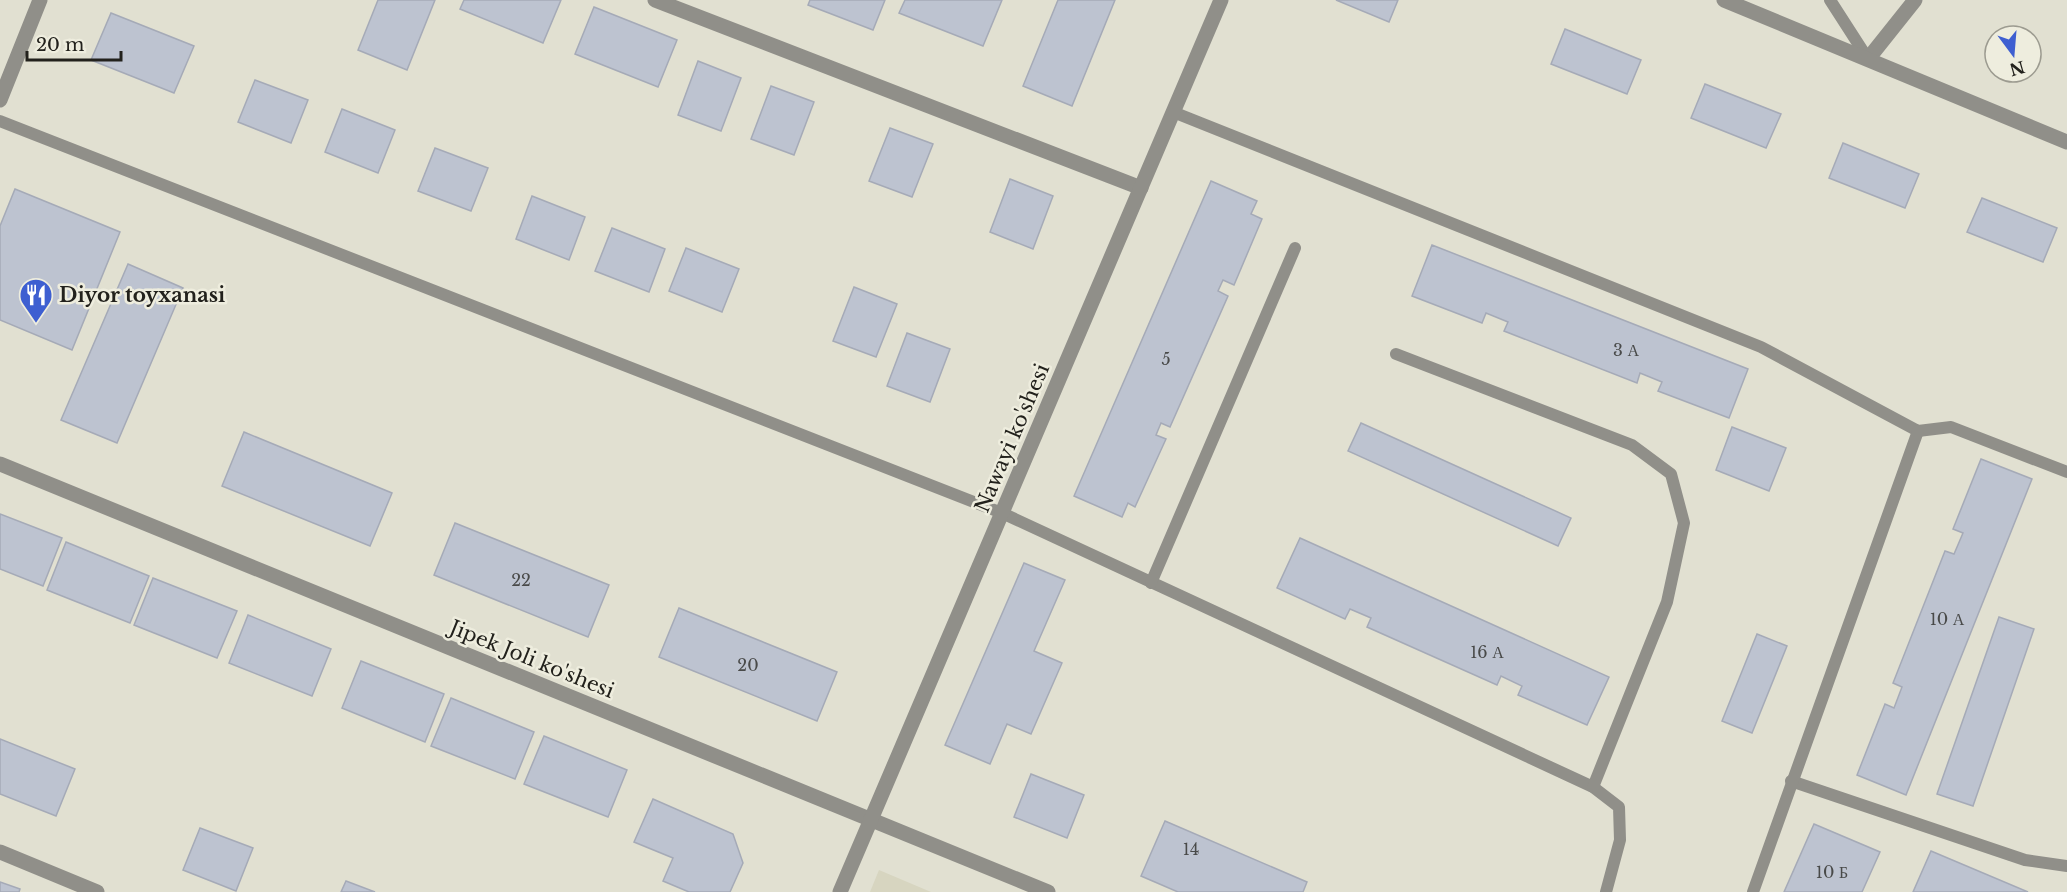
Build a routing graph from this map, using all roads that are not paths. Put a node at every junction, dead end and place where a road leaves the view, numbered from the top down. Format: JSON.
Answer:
{"nodes":[{"id":1,"x":40,"y":0,"type":"edge"},
{"id":2,"x":655,"y":0,"type":"edge"},
{"id":3,"x":1221,"y":0,"type":"edge"},
{"id":4,"x":1724,"y":0,"type":"edge"},
{"id":5,"x":1830,"y":0,"type":"edge"},
{"id":6,"x":1914,"y":0,"type":"edge"},
{"id":7,"x":1868,"y":59,"type":"junction"},
{"id":8,"x":7,"y":63,"type":"edge"},
{"id":9,"x":0,"y":100,"type":"edge"},
{"id":10,"x":1173,"y":112,"type":"junction"},
{"id":11,"x":0,"y":121,"type":"edge"},
{"id":12,"x":2067,"y":142,"type":"edge"},
{"id":13,"x":1141,"y":188,"type":"junction"},
{"id":14,"x":1295,"y":248,"type":"dead end"},
{"id":15,"x":1396,"y":354,"type":"dead end"},
{"id":16,"x":1918,"y":431,"type":"junction"},
{"id":17,"x":0,"y":464,"type":"edge"},
{"id":18,"x":2067,"y":472,"type":"edge"},
{"id":19,"x":1002,"y":513,"type":"junction"},
{"id":20,"x":1151,"y":583,"type":"junction"},
{"id":21,"x":1791,"y":781,"type":"junction"},
{"id":22,"x":1593,"y":787,"type":"junction"},
{"id":23,"x":871,"y":820,"type":"junction"},
{"id":24,"x":0,"y":852,"type":"edge"},
{"id":25,"x":2067,"y":866,"type":"edge"},
{"id":26,"x":97,"y":892,"type":"edge"},
{"id":27,"x":840,"y":892,"type":"edge"},
{"id":28,"x":1048,"y":892,"type":"edge"},
{"id":29,"x":1606,"y":892,"type":"edge"},
{"id":30,"x":1753,"y":892,"type":"edge"}],
"edges":[{"from":1,"to":8,"type":"street"},
{"from":2,"to":13,"type":"street"},
{"from":3,"to":10,"type":"street","name":"Nawayi ko'shesi"},
{"from":4,"to":7,"type":"street"},
{"from":5,"to":7,"type":"lane"},
{"from":6,"to":7,"type":"street"},
{"from":7,"to":12,"type":"street"},
{"from":8,"to":9,"type":"street"},
{"from":10,"to":13,"type":"street","name":"Nawayi ko'shesi"},
{"from":10,"to":16,"type":"lane"},
{"from":11,"to":19,"type":"lane"},
{"from":13,"to":19,"type":"street","name":"Nawayi ko'shesi"},
{"from":14,"to":20,"type":"lane"},
{"from":15,"to":22,"type":"lane"},
{"from":16,"to":18,"type":"lane"},
{"from":16,"to":21,"type":"lane"},
{"from":17,"to":23,"type":"street","name":"Jipek Joli ko'shesi"},
{"from":19,"to":20,"type":"lane"},
{"from":19,"to":23,"type":"street","name":"Nawayi ko'shesi"},
{"from":20,"to":22,"type":"lane"},
{"from":21,"to":25,"type":"lane"},
{"from":21,"to":30,"type":"lane"},
{"from":22,"to":29,"type":"lane"},
{"from":23,"to":27,"type":"street","name":"Nawayi ko'shesi"},
{"from":23,"to":28,"type":"street","name":"Jipek Joli ko'shesi"},
{"from":24,"to":26,"type":"street"}]}
